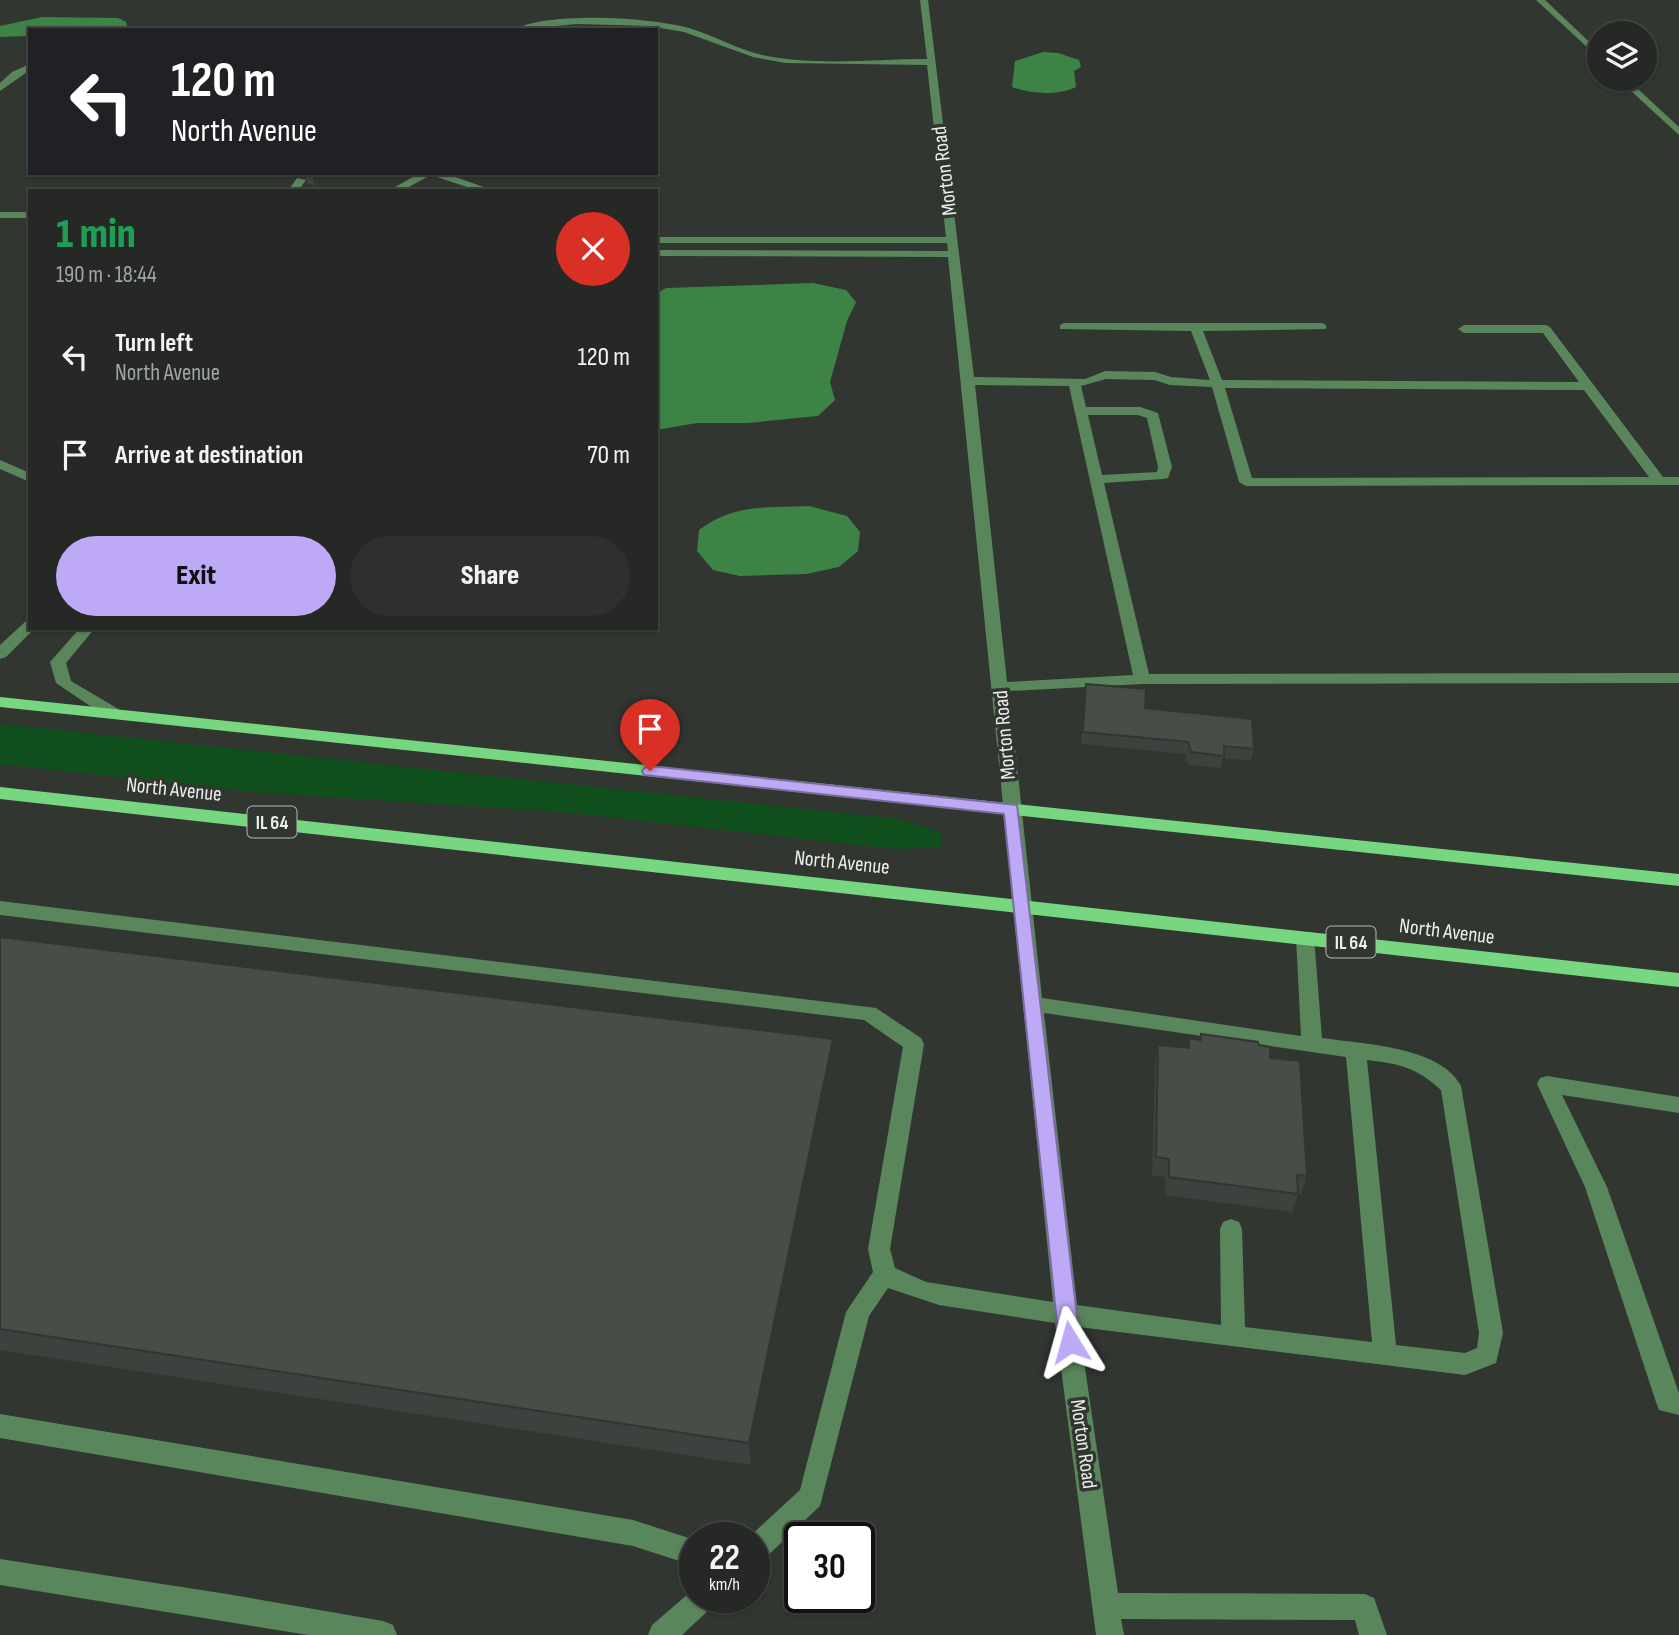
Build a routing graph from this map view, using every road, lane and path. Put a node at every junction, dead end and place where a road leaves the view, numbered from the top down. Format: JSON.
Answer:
{"nodes":[{"id":1,"x":924,"y":0,"type":"edge"},
{"id":2,"x":1539,"y":0,"type":"edge"},
{"id":3,"x":527,"y":28,"type":"edge"},
{"id":4,"x":1587,"y":45,"type":"edge"},
{"id":5,"x":931,"y":62,"type":"junction"},
{"id":6,"x":28,"y":68,"type":"edge"},
{"id":7,"x":18,"y":82,"type":"dead end"},
{"id":8,"x":3,"y":85,"type":"edge"},
{"id":9,"x":1635,"y":91,"type":"edge"},
{"id":10,"x":1679,"y":132,"type":"edge"},
{"id":11,"x":424,"y":175,"type":"edge"},
{"id":12,"x":439,"y":175,"type":"edge"},
{"id":13,"x":301,"y":180,"type":"dead end"},
{"id":14,"x":294,"y":189,"type":"edge"},
{"id":15,"x":397,"y":189,"type":"edge"},
{"id":16,"x":484,"y":189,"type":"edge"},
{"id":17,"x":0,"y":215,"type":"edge"},
{"id":18,"x":28,"y":215,"type":"edge"},
{"id":19,"x":658,"y":240,"type":"edge"},
{"id":20,"x":951,"y":240,"type":"junction"},
{"id":21,"x":658,"y":253,"type":"edge"},
{"id":22,"x":953,"y":254,"type":"junction"},
{"id":23,"x":1064,"y":327,"type":"dead end"},
{"id":24,"x":1196,"y":327,"type":"junction"},
{"id":25,"x":1322,"y":327,"type":"dead end"},
{"id":26,"x":1464,"y":329,"type":"dead end"},
{"id":27,"x":968,"y":381,"type":"junction"},
{"id":28,"x":1081,"y":382,"type":"junction"},
{"id":29,"x":1218,"y":384,"type":"junction"},
{"id":30,"x":1588,"y":386,"type":"junction"},
{"id":31,"x":1082,"y":411,"type":"junction"},
{"id":32,"x":0,"y":464,"type":"edge"},
{"id":33,"x":28,"y":477,"type":"edge"},
{"id":34,"x":1097,"y":479,"type":"junction"},
{"id":35,"x":1659,"y":481,"type":"junction"},
{"id":36,"x":1679,"y":481,"type":"edge"},
{"id":37,"x":28,"y":627,"type":"edge"},
{"id":38,"x":86,"y":630,"type":"edge"},
{"id":39,"x":0,"y":654,"type":"edge"},
{"id":40,"x":1679,"y":678,"type":"edge"},
{"id":41,"x":1142,"y":679,"type":"junction"},
{"id":42,"x":1000,"y":687,"type":"junction"},
{"id":43,"x":0,"y":702,"type":"edge"},
{"id":44,"x":114,"y":714,"type":"junction"},
{"id":45,"x":0,"y":793,"type":"edge"},
{"id":46,"x":1011,"y":809,"type":"junction"},
{"id":47,"x":1679,"y":880,"type":"edge"},
{"id":48,"x":1023,"y":905,"type":"junction"},
{"id":49,"x":0,"y":908,"type":"edge"},
{"id":50,"x":1305,"y":937,"type":"junction"},
{"id":51,"x":1679,"y":980,"type":"edge"},
{"id":52,"x":1032,"y":1004,"type":"junction"},
{"id":53,"x":1312,"y":1045,"type":"junction"},
{"id":54,"x":1356,"y":1051,"type":"junction"},
{"id":55,"x":1679,"y":1105,"type":"edge"},
{"id":56,"x":1231,"y":1229,"type":"dead end"},
{"id":57,"x":885,"y":1274,"type":"junction"},
{"id":58,"x":1066,"y":1316,"type":"junction"},
{"id":59,"x":1233,"y":1336,"type":"junction"},
{"id":60,"x":1385,"y":1354,"type":"junction"},
{"id":61,"x":1679,"y":1404,"type":"edge"},
{"id":62,"x":0,"y":1426,"type":"edge"},
{"id":63,"x":770,"y":1536,"type":"edge"},
{"id":64,"x":679,"y":1548,"type":"edge"},
{"id":65,"x":0,"y":1572,"type":"edge"},
{"id":66,"x":1106,"y":1606,"type":"junction"},
{"id":67,"x":686,"y":1613,"type":"edge"},
{"id":68,"x":383,"y":1635,"type":"edge"},
{"id":69,"x":662,"y":1635,"type":"edge"},
{"id":70,"x":1110,"y":1635,"type":"edge"},
{"id":71,"x":1373,"y":1635,"type":"edge"}],
"edges":[{"from":1,"to":5,"type":"street","name":"Morton Road"},
{"from":2,"to":4,"type":"street"},
{"from":3,"to":5,"type":"street"},
{"from":5,"to":20,"type":"street","name":"Morton Road"},
{"from":6,"to":8,"type":"street"},
{"from":7,"to":8,"type":"street"},
{"from":9,"to":10,"type":"street"},
{"from":11,"to":15,"type":"street"},
{"from":12,"to":16,"type":"street"},
{"from":13,"to":14,"type":"street"},
{"from":17,"to":18,"type":"street"},
{"from":19,"to":20,"type":"street"},
{"from":20,"to":22,"type":"street","name":"Morton Road"},
{"from":21,"to":22,"type":"street"},
{"from":22,"to":27,"type":"street","name":"Morton Road"},
{"from":23,"to":24,"type":"street"},
{"from":24,"to":25,"type":"street"},
{"from":24,"to":29,"type":"street"},
{"from":26,"to":30,"type":"street"},
{"from":27,"to":28,"type":"street"},
{"from":27,"to":42,"type":"street","name":"Morton Road"},
{"from":28,"to":29,"type":"street"},
{"from":28,"to":31,"type":"street"},
{"from":29,"to":30,"type":"street"},
{"from":29,"to":35,"type":"street"},
{"from":30,"to":35,"type":"street"},
{"from":31,"to":34,"type":"street"},
{"from":31,"to":34,"type":"street"},
{"from":32,"to":33,"type":"street"},
{"from":34,"to":41,"type":"street"},
{"from":35,"to":36,"type":"street"},
{"from":37,"to":39,"type":"street"},
{"from":38,"to":44,"type":"street"},
{"from":40,"to":41,"type":"street"},
{"from":41,"to":42,"type":"street"},
{"from":42,"to":46,"type":"street","name":"Morton Road"},
{"from":43,"to":44,"type":"main road"},
{"from":44,"to":46,"type":"main road"},
{"from":45,"to":48,"type":"main road","name":"North Avenue","number":"IL 64"},
{"from":46,"to":47,"type":"main road"},
{"from":46,"to":48,"type":"street","name":"Morton Road"},
{"from":48,"to":50,"type":"main road","name":"North Avenue","number":"IL 64"},
{"from":48,"to":52,"type":"street","name":"Morton Road"},
{"from":49,"to":57,"type":"street"},
{"from":50,"to":51,"type":"main road","name":"North Avenue","number":"IL 64"},
{"from":50,"to":53,"type":"street"},
{"from":52,"to":53,"type":"street"},
{"from":52,"to":58,"type":"street","name":"Morton Road"},
{"from":53,"to":54,"type":"street"},
{"from":54,"to":60,"type":"street"},
{"from":54,"to":60,"type":"street"},
{"from":55,"to":61,"type":"street"},
{"from":56,"to":59,"type":"street"},
{"from":57,"to":58,"type":"street"},
{"from":57,"to":63,"type":"street"},
{"from":58,"to":59,"type":"street"},
{"from":58,"to":66,"type":"street","name":"Morton Road"},
{"from":59,"to":60,"type":"street"},
{"from":62,"to":64,"type":"street"},
{"from":65,"to":68,"type":"street"},
{"from":66,"to":70,"type":"street","name":"Morton Road"},
{"from":66,"to":71,"type":"street"},
{"from":67,"to":69,"type":"street"}]}
